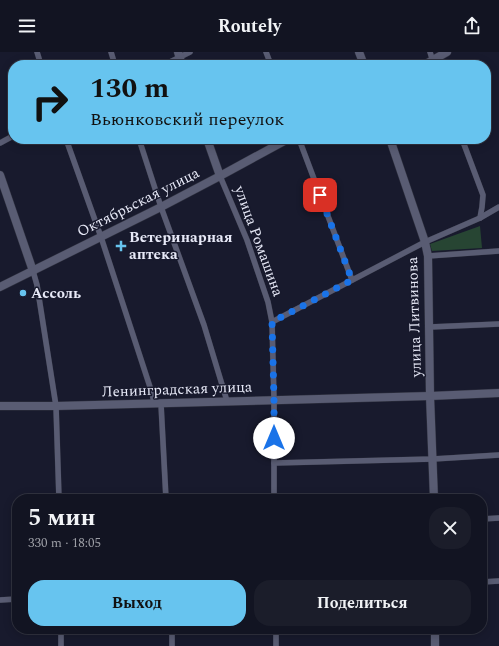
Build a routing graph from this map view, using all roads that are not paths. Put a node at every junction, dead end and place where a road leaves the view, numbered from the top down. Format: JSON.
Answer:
{"nodes":[{"id":1,"x":190,"y":52,"type":"edge"},
{"id":2,"x":447,"y":52,"type":"edge"},
{"id":3,"x":180,"y":58,"type":"edge"},
{"id":4,"x":437,"y":60,"type":"edge"},
{"id":5,"x":68,"y":144,"type":"edge"},
{"id":6,"x":141,"y":144,"type":"edge"},
{"id":7,"x":210,"y":144,"type":"edge"},
{"id":8,"x":279,"y":144,"type":"edge"},
{"id":9,"x":301,"y":144,"type":"edge"},
{"id":10,"x":392,"y":144,"type":"edge"},
{"id":11,"x":464,"y":144,"type":"edge"},
{"id":12,"x":0,"y":175,"type":"edge"},
{"id":13,"x":220,"y":176,"type":"junction"},
{"id":14,"x":161,"y":207,"type":"junction"},
{"id":15,"x":499,"y":207,"type":"edge"},
{"id":16,"x":480,"y":218,"type":"junction"},
{"id":17,"x":101,"y":237,"type":"junction"},
{"id":18,"x":425,"y":242,"type":"junction"},
{"id":19,"x":499,"y":251,"type":"edge"},
{"id":20,"x":428,"y":256,"type":"junction"},
{"id":21,"x":33,"y":271,"type":"junction"},
{"id":22,"x":352,"y":280,"type":"junction"},
{"id":23,"x":0,"y":287,"type":"edge"},
{"id":24,"x":272,"y":322,"type":"junction"},
{"id":25,"x":499,"y":324,"type":"edge"},
{"id":26,"x":430,"y":327,"type":"junction"},
{"id":27,"x":499,"y":393,"type":"edge"},
{"id":28,"x":430,"y":396,"type":"junction"},
{"id":29,"x":274,"y":400,"type":"junction"},
{"id":30,"x":226,"y":401,"type":"junction"},
{"id":31,"x":158,"y":403,"type":"junction"},
{"id":32,"x":0,"y":406,"type":"edge"},
{"id":33,"x":56,"y":406,"type":"junction"},
{"id":34,"x":499,"y":455,"type":"edge"},
{"id":35,"x":433,"y":459,"type":"junction"},
{"id":36,"x":274,"y":463,"type":"junction"},
{"id":37,"x":58,"y":494,"type":"edge"},
{"id":38,"x":166,"y":494,"type":"edge"},
{"id":39,"x":274,"y":494,"type":"edge"},
{"id":40,"x":434,"y":494,"type":"edge"},
{"id":41,"x":499,"y":518,"type":"edge"},
{"id":42,"x":487,"y":519,"type":"edge"},
{"id":43,"x":499,"y":581,"type":"edge"},
{"id":44,"x":487,"y":582,"type":"edge"},
{"id":45,"x":12,"y":599,"type":"edge"},
{"id":46,"x":0,"y":600,"type":"edge"},
{"id":47,"x":61,"y":634,"type":"edge"},
{"id":48,"x":172,"y":634,"type":"edge"},
{"id":49,"x":276,"y":634,"type":"edge"},
{"id":50,"x":435,"y":634,"type":"edge"},
{"id":51,"x":61,"y":646,"type":"edge"},
{"id":52,"x":172,"y":646,"type":"edge"},
{"id":53,"x":276,"y":646,"type":"edge"},
{"id":54,"x":435,"y":646,"type":"edge"}],
"edges":[{"from":1,"to":3,"type":"street"},
{"from":2,"to":4,"type":"main road"},
{"from":5,"to":17,"type":"street"},
{"from":6,"to":14,"type":"street"},
{"from":7,"to":13,"type":"main road","name":"улица Ромашина"},
{"from":8,"to":13,"type":"main road","name":"Октябрьская улица"},
{"from":9,"to":22,"type":"street"},
{"from":10,"to":18,"type":"main road","name":"улица Литвинова"},
{"from":11,"to":16,"type":"street"},
{"from":12,"to":21,"type":"main road"},
{"from":13,"to":14,"type":"main road","name":"Октябрьская улица"},
{"from":13,"to":24,"type":"street","name":"улица Ромашина"},
{"from":14,"to":17,"type":"main road","name":"Октябрьская улица"},
{"from":14,"to":30,"type":"street"},
{"from":15,"to":16,"type":"street"},
{"from":16,"to":18,"type":"street"},
{"from":17,"to":21,"type":"main road","name":"Октябрьская улица"},
{"from":17,"to":31,"type":"street"},
{"from":18,"to":20,"type":"main road","name":"улица Литвинова"},
{"from":18,"to":22,"type":"street"},
{"from":19,"to":20,"type":"street"},
{"from":20,"to":26,"type":"main road","name":"улица Литвинова"},
{"from":21,"to":23,"type":"main road","name":"Октябрьская улица"},
{"from":21,"to":33,"type":"street"},
{"from":22,"to":24,"type":"street"},
{"from":24,"to":29,"type":"street","name":"улица Ромашина"},
{"from":25,"to":26,"type":"street"},
{"from":26,"to":28,"type":"main road","name":"улица Литвинова"},
{"from":27,"to":28,"type":"main road","name":"Ленинградская улица"},
{"from":28,"to":29,"type":"main road","name":"Ленинградская улица"},
{"from":28,"to":35,"type":"main road","name":"улица Литвинова"},
{"from":29,"to":30,"type":"main road","name":"Ленинградская улица"},
{"from":29,"to":36,"type":"street","name":"улица Ромашина"},
{"from":30,"to":31,"type":"main road","name":"Ленинградская улица"},
{"from":31,"to":33,"type":"main road","name":"Ленинградская улица"},
{"from":31,"to":38,"type":"street"},
{"from":32,"to":33,"type":"main road","name":"Ленинградская улица"},
{"from":33,"to":37,"type":"street"},
{"from":34,"to":35,"type":"street"},
{"from":35,"to":36,"type":"street"},
{"from":35,"to":40,"type":"main road","name":"улица Литвинова"},
{"from":36,"to":39,"type":"street","name":"улица Ромашина"},
{"from":41,"to":42,"type":"street"},
{"from":43,"to":44,"type":"street"},
{"from":45,"to":46,"type":"street"},
{"from":47,"to":51,"type":"street"},
{"from":48,"to":52,"type":"street"},
{"from":49,"to":53,"type":"street"},
{"from":50,"to":54,"type":"main road"}]}
